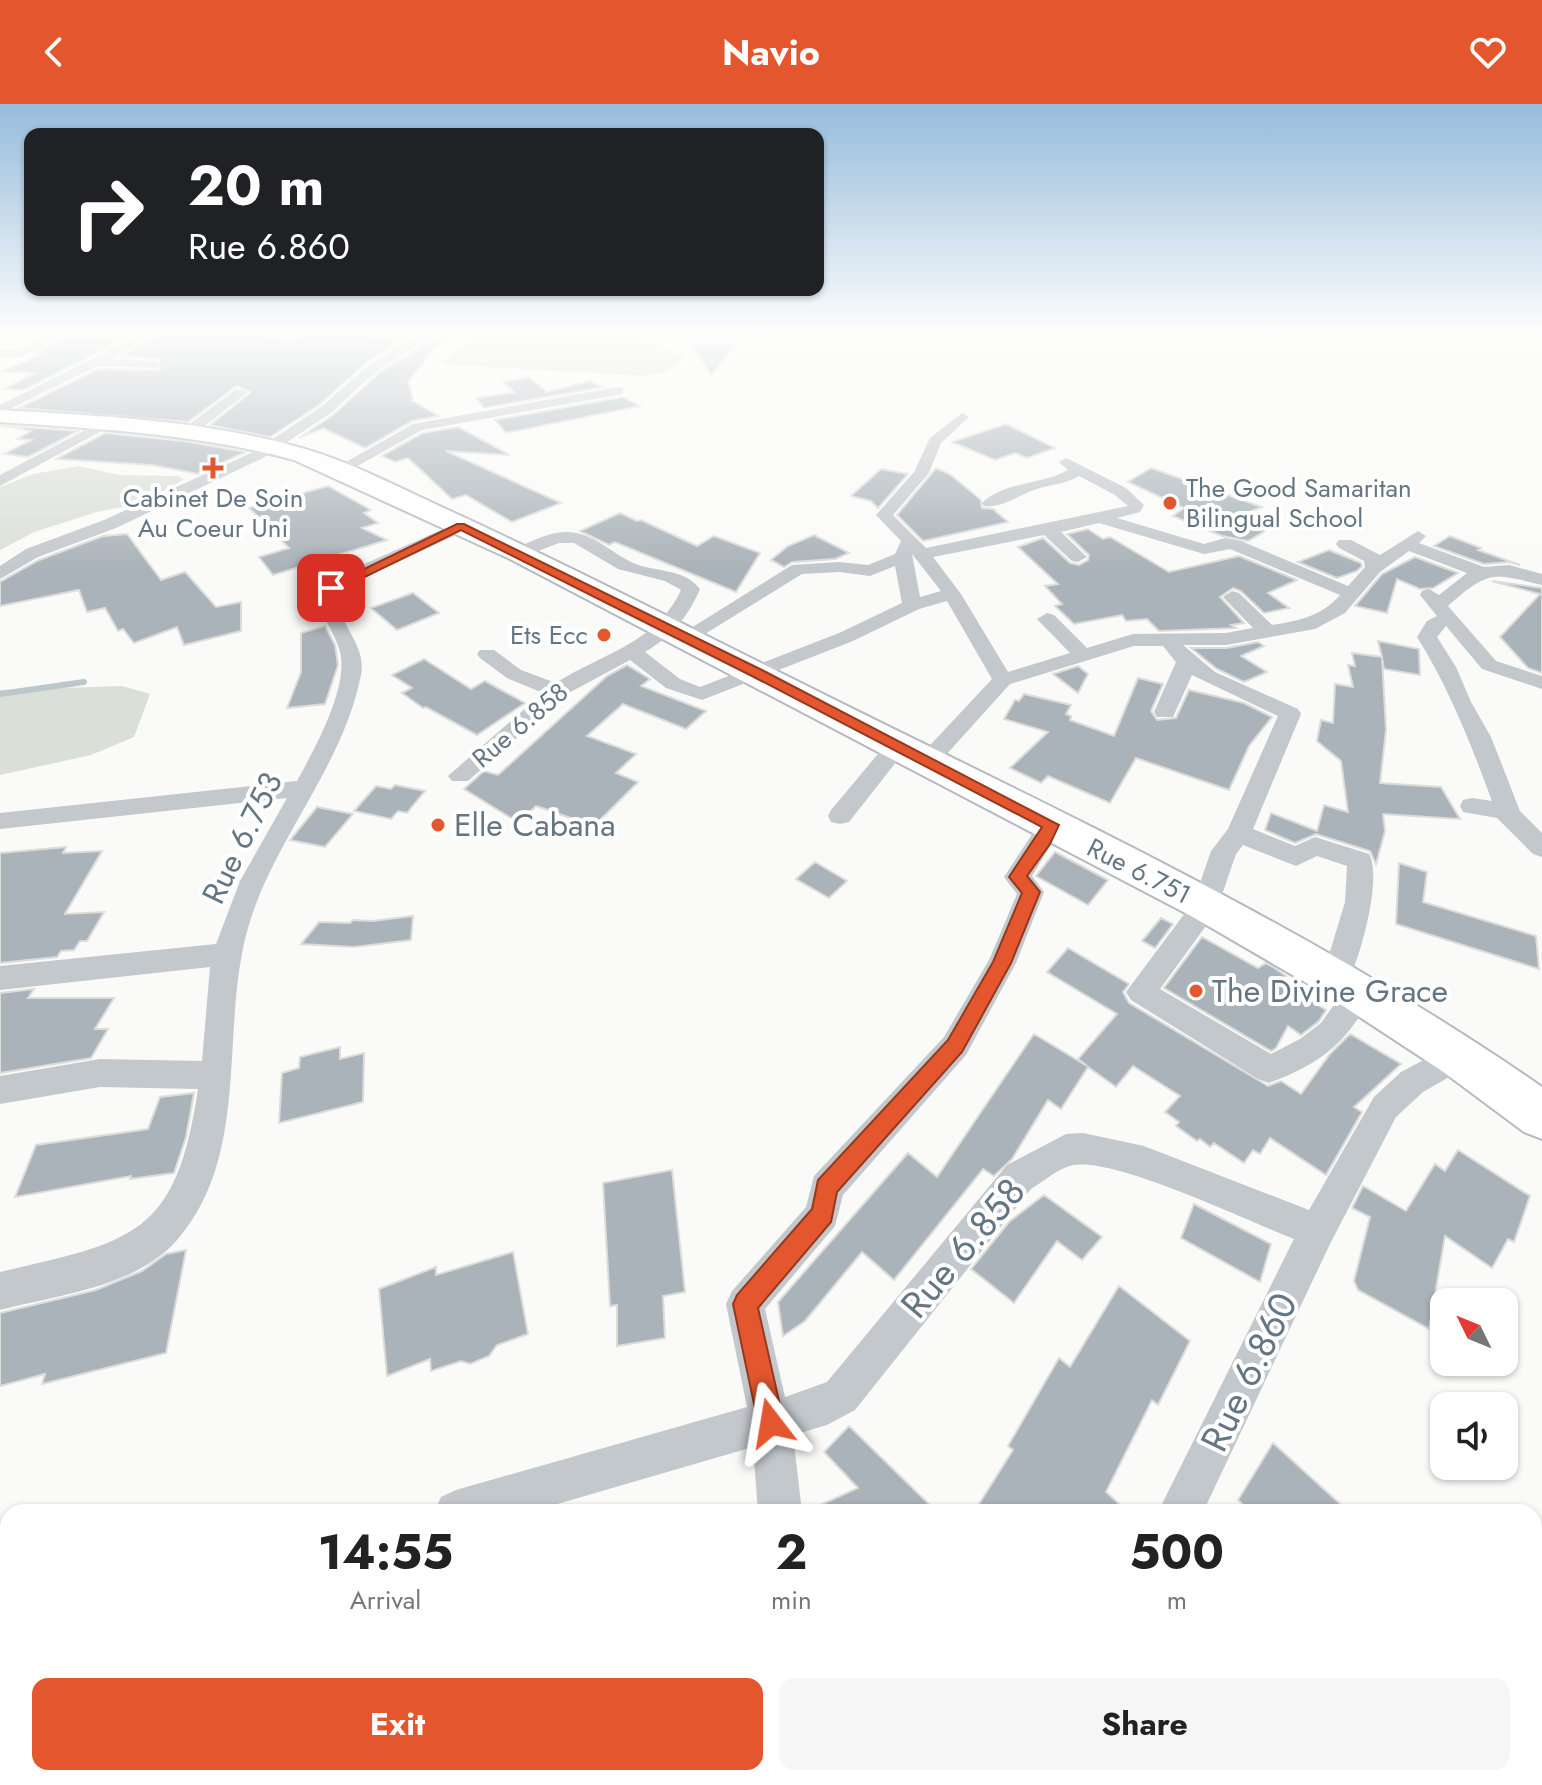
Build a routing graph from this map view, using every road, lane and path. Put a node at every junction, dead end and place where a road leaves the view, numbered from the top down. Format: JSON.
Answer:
{"nodes":[{"id":1,"x":214,"y":412,"type":"edge"},
{"id":2,"x":322,"y":412,"type":"edge"},
{"id":3,"x":499,"y":412,"type":"edge"},
{"id":4,"x":0,"y":413,"type":"edge"},
{"id":5,"x":962,"y":417,"type":"dead end"},
{"id":6,"x":104,"y":424,"type":"junction"},
{"id":7,"x":187,"y":433,"type":"junction"},
{"id":8,"x":271,"y":448,"type":"junction"},
{"id":9,"x":340,"y":470,"type":"junction"},
{"id":10,"x":0,"y":481,"type":"edge"},
{"id":11,"x":990,"y":503,"type":"dead end"},
{"id":12,"x":1101,"y":518,"type":"junction"},
{"id":13,"x":461,"y":526,"type":"junction"},
{"id":14,"x":1048,"y":529,"type":"junction"},
{"id":15,"x":1345,"y":544,"type":"dead end"},
{"id":16,"x":906,"y":548,"type":"junction"},
{"id":17,"x":1204,"y":549,"type":"junction"},
{"id":18,"x":520,"y":553,"type":"junction"},
{"id":19,"x":924,"y":554,"type":"junction"},
{"id":20,"x":1078,"y":557,"type":"dead end"},
{"id":21,"x":1225,"y":564,"type":"dead end"},
{"id":22,"x":820,"y":567,"type":"junction"},
{"id":23,"x":1374,"y":568,"type":"junction"},
{"id":24,"x":1481,"y":572,"type":"junction"},
{"id":25,"x":0,"y":574,"type":"edge"},
{"id":26,"x":1542,"y":580,"type":"edge"},
{"id":27,"x":862,"y":590,"type":"dead end"},
{"id":28,"x":1350,"y":593,"type":"junction"},
{"id":29,"x":952,"y":594,"type":"junction"},
{"id":30,"x":1232,"y":597,"type":"dead end"},
{"id":31,"x":912,"y":605,"type":"junction"},
{"id":32,"x":1438,"y":606,"type":"junction"},
{"id":33,"x":1047,"y":619,"type":"dead end"},
{"id":34,"x":1269,"y":633,"type":"junction"},
{"id":35,"x":676,"y":634,"type":"junction"},
{"id":36,"x":1167,"y":638,"type":"junction"},
{"id":37,"x":632,"y":651,"type":"junction"},
{"id":38,"x":487,"y":654,"type":"dead end"},
{"id":39,"x":1082,"y":654,"type":"junction"},
{"id":40,"x":1186,"y":662,"type":"junction"},
{"id":41,"x":757,"y":673,"type":"junction"},
{"id":42,"x":1003,"y":680,"type":"junction"},
{"id":43,"x":1542,"y":683,"type":"edge"},
{"id":44,"x":557,"y":691,"type":"junction"},
{"id":45,"x":1165,"y":712,"type":"dead end"},
{"id":46,"x":896,"y":747,"type":"junction"},
{"id":47,"x":928,"y":761,"type":"junction"},
{"id":48,"x":460,"y":776,"type":"dead end"},
{"id":49,"x":305,"y":788,"type":"junction"},
{"id":50,"x":1472,"y":806,"type":"dead end"},
{"id":51,"x":1509,"y":815,"type":"junction"},
{"id":52,"x":840,"y":816,"type":"dead end"},
{"id":53,"x":0,"y":821,"type":"edge"},
{"id":54,"x":1051,"y":825,"type":"junction"},
{"id":55,"x":1239,"y":833,"type":"junction"},
{"id":56,"x":1542,"y":848,"type":"edge"},
{"id":57,"x":1206,"y":905,"type":"junction"},
{"id":58,"x":226,"y":954,"type":"junction"},
{"id":59,"x":0,"y":978,"type":"edge"},
{"id":60,"x":1347,"y":985,"type":"junction"},
{"id":61,"x":1459,"y":1056,"type":"junction"},
{"id":62,"x":215,"y":1075,"type":"junction"},
{"id":63,"x":0,"y":1090,"type":"edge"},
{"id":64,"x":1542,"y":1116,"type":"edge"},
{"id":65,"x":1317,"y":1231,"type":"junction"},
{"id":66,"x":0,"y":1291,"type":"edge"},
{"id":67,"x":771,"y":1423,"type":"junction"},
{"id":68,"x":483,"y":1504,"type":"edge"},
{"id":69,"x":779,"y":1504,"type":"edge"},
{"id":70,"x":1184,"y":1504,"type":"edge"}],
"edges":[{"from":1,"to":7,"type":"street"},
{"from":2,"to":8,"type":"street"},
{"from":3,"to":9,"type":"street"},
{"from":4,"to":6,"type":"main road","name":"Rue 6.751"},
{"from":5,"to":16,"type":"street"},
{"from":6,"to":7,"type":"main road","name":"Rue 6.751"},
{"from":6,"to":10,"type":"street"},
{"from":7,"to":8,"type":"main road","name":"Rue 6.751"},
{"from":8,"to":9,"type":"main road","name":"Rue 6.751"},
{"from":8,"to":25,"type":"street"},
{"from":9,"to":13,"type":"main road","name":"Rue 6.751"},
{"from":11,"to":12,"type":"street"},
{"from":12,"to":14,"type":"street"},
{"from":12,"to":17,"type":"street"},
{"from":13,"to":18,"type":"main road","name":"Rue 6.751"},
{"from":13,"to":49,"type":"street","name":"Rue 6.753"},
{"from":14,"to":19,"type":"street"},
{"from":14,"to":20,"type":"street"},
{"from":15,"to":23,"type":"street"},
{"from":16,"to":19,"type":"street"},
{"from":16,"to":22,"type":"street"},
{"from":16,"to":31,"type":"street"},
{"from":17,"to":21,"type":"street"},
{"from":17,"to":28,"type":"street"},
{"from":18,"to":35,"type":"main road","name":"Rue 6.751"},
{"from":18,"to":35,"type":"street"},
{"from":19,"to":29,"type":"street"},
{"from":22,"to":27,"type":"street"},
{"from":22,"to":35,"type":"street","name":"Rue 6.858"},
{"from":23,"to":24,"type":"street"},
{"from":23,"to":28,"type":"street"},
{"from":24,"to":26,"type":"street"},
{"from":24,"to":32,"type":"street"},
{"from":28,"to":34,"type":"street"},
{"from":29,"to":31,"type":"street"},
{"from":29,"to":42,"type":"street"},
{"from":30,"to":34,"type":"street"},
{"from":31,"to":41,"type":"street"},
{"from":32,"to":43,"type":"street"},
{"from":32,"to":51,"type":"street"},
{"from":33,"to":39,"type":"street"},
{"from":34,"to":36,"type":"street"},
{"from":35,"to":37,"type":"street","name":"Rue 6.858"},
{"from":35,"to":41,"type":"main road","name":"Rue 6.751"},
{"from":36,"to":39,"type":"street"},
{"from":36,"to":40,"type":"street"},
{"from":37,"to":41,"type":"street"},
{"from":37,"to":44,"type":"street","name":"Rue 6.858"},
{"from":38,"to":44,"type":"street"},
{"from":39,"to":42,"type":"street"},
{"from":40,"to":45,"type":"street"},
{"from":40,"to":55,"type":"street"},
{"from":41,"to":46,"type":"main road","name":"Rue 6.751"},
{"from":42,"to":47,"type":"street"},
{"from":44,"to":48,"type":"street","name":"Rue 6.858"},
{"from":46,"to":47,"type":"main road","name":"Rue 6.751"},
{"from":46,"to":52,"type":"street"},
{"from":47,"to":54,"type":"main road","name":"Rue 6.751"},
{"from":49,"to":53,"type":"street"},
{"from":49,"to":58,"type":"street","name":"Rue 6.753"},
{"from":50,"to":51,"type":"street"},
{"from":51,"to":56,"type":"street"},
{"from":54,"to":57,"type":"main road","name":"Rue 6.751"},
{"from":54,"to":67,"type":"street"},
{"from":55,"to":57,"type":"street"},
{"from":55,"to":60,"type":"street"},
{"from":57,"to":60,"type":"main road","name":"Rue 6.751"},
{"from":57,"to":60,"type":"street"},
{"from":58,"to":59,"type":"street"},
{"from":58,"to":62,"type":"street","name":"Rue 6.753"},
{"from":60,"to":61,"type":"main road","name":"Rue 6.751"},
{"from":61,"to":64,"type":"main road","name":"Rue 6.751"},
{"from":61,"to":65,"type":"street"},
{"from":62,"to":63,"type":"street"},
{"from":62,"to":66,"type":"street","name":"Rue 6.753"},
{"from":65,"to":67,"type":"street","name":"Rue 6.858"},
{"from":65,"to":70,"type":"street","name":"Rue 6.860"},
{"from":67,"to":68,"type":"street","name":"Rue 6.858"},
{"from":67,"to":69,"type":"street"}]}
